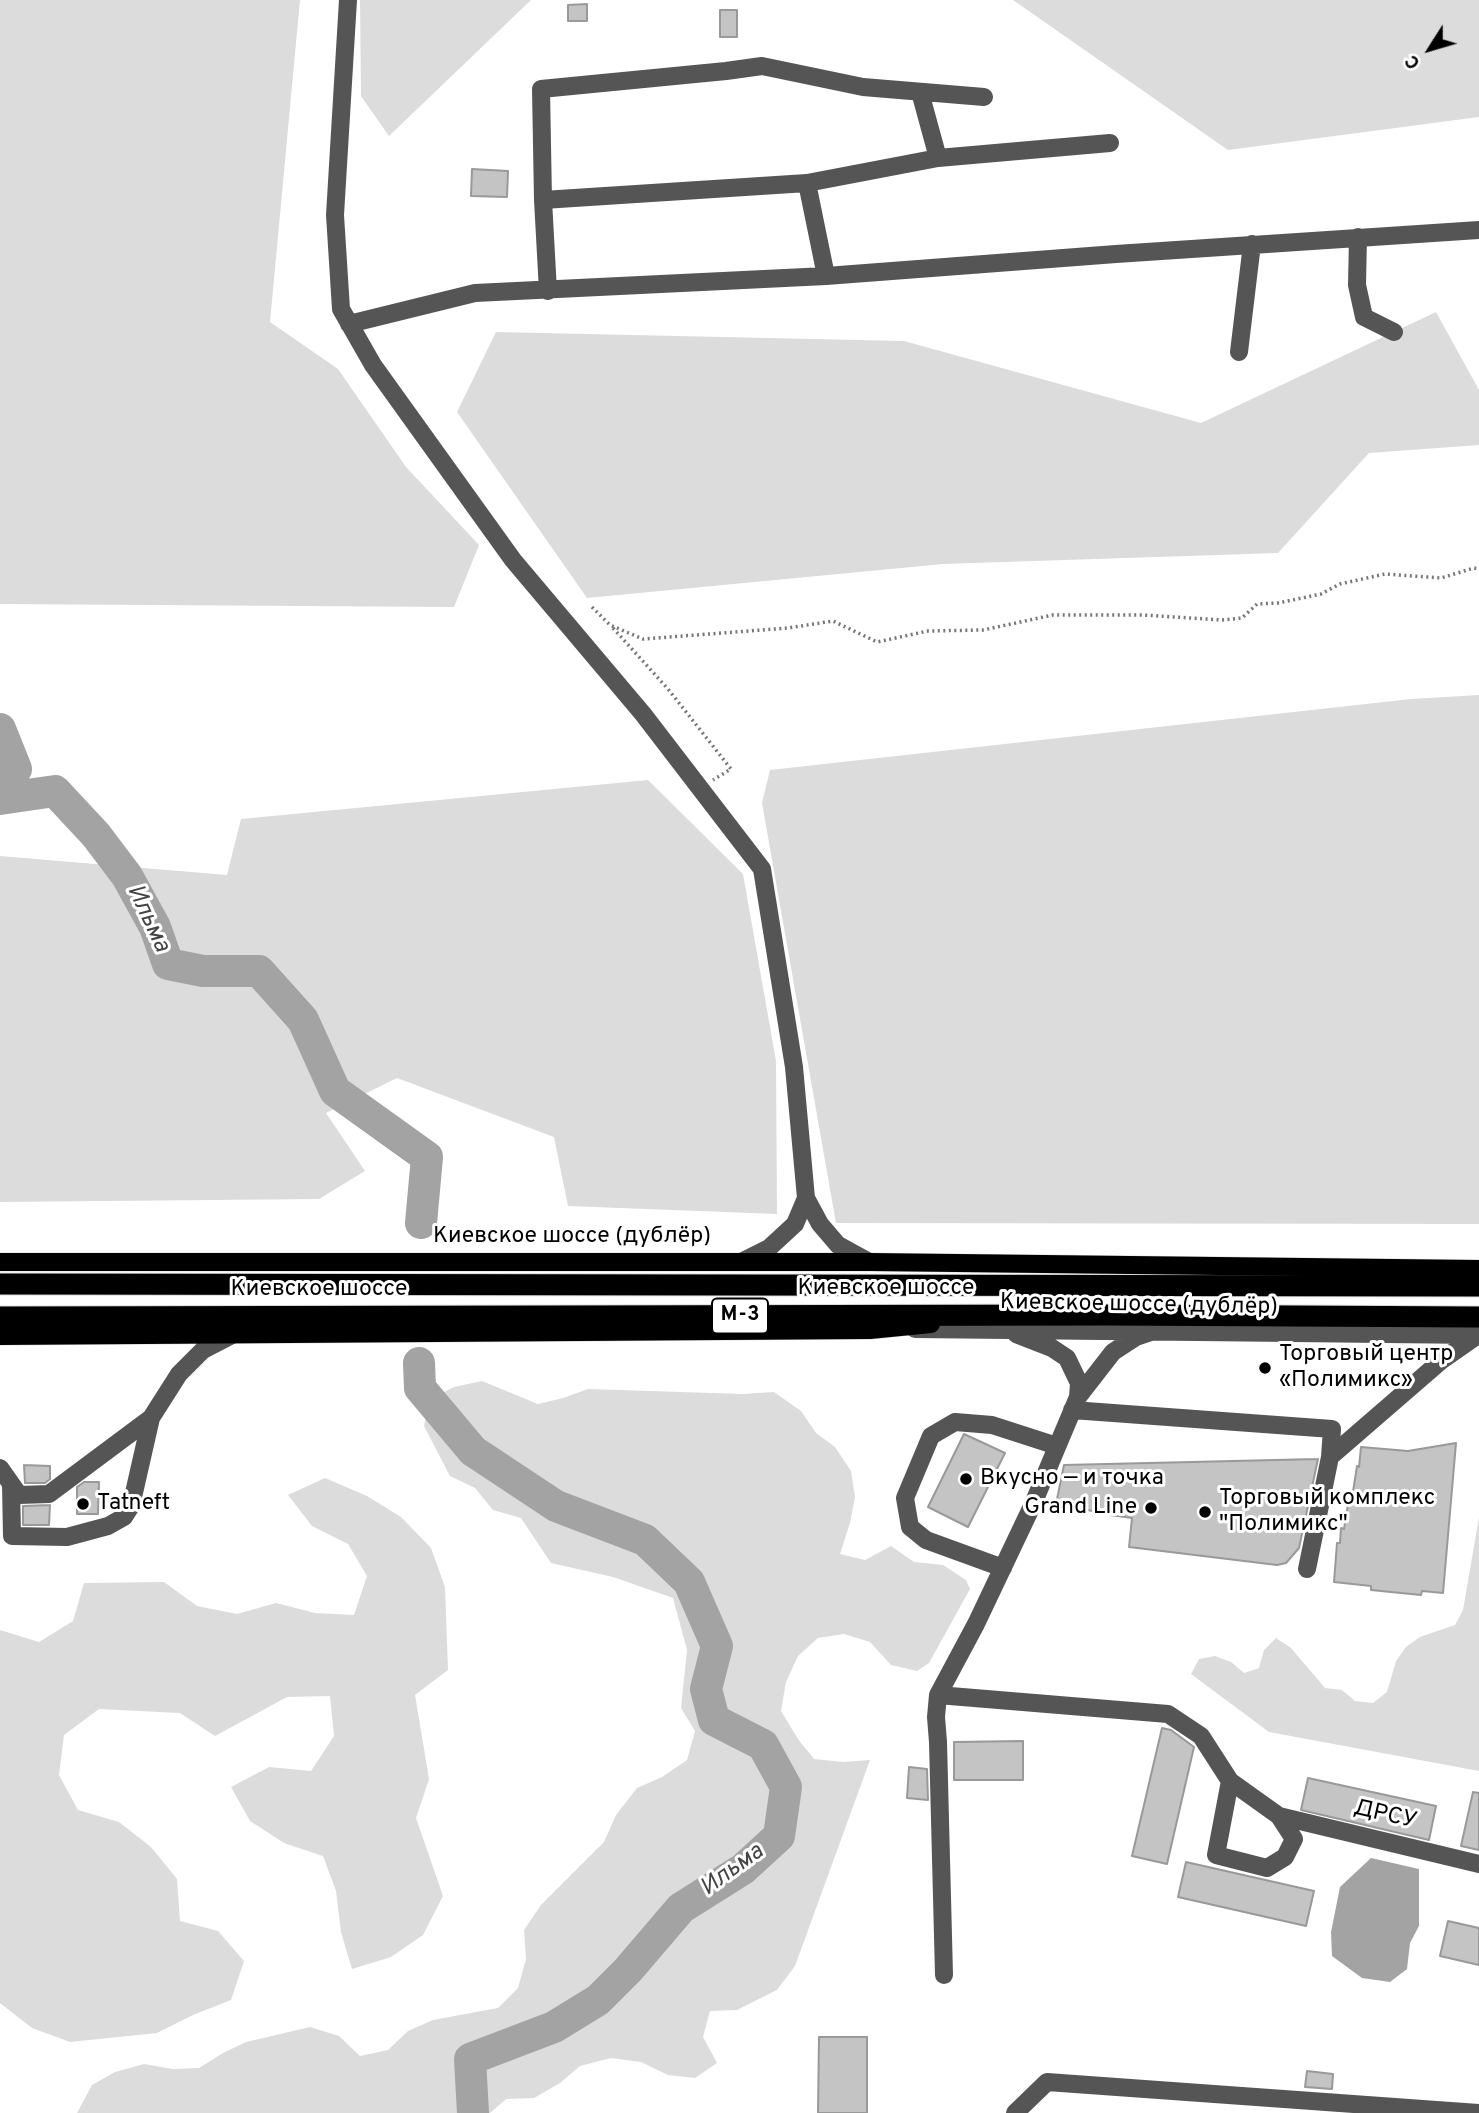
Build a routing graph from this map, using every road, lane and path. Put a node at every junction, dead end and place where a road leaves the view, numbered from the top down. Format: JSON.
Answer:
{"nodes":[{"id":1,"x":348,"y":0,"type":"edge"},
{"id":2,"x":920,"y":92,"type":"junction"},
{"id":3,"x":984,"y":97,"type":"dead end"},
{"id":4,"x":1110,"y":143,"type":"dead end"},
{"id":5,"x":938,"y":158,"type":"junction"},
{"id":6,"x":807,"y":183,"type":"junction"},
{"id":7,"x":543,"y":200,"type":"junction"},
{"id":8,"x":1479,"y":230,"type":"edge"},
{"id":9,"x":1358,"y":237,"type":"junction"},
{"id":10,"x":1252,"y":244,"type":"junction"},
{"id":11,"x":826,"y":276,"type":"junction"},
{"id":12,"x":548,"y":291,"type":"junction"},
{"id":13,"x":349,"y":324,"type":"junction"},
{"id":14,"x":1394,"y":332,"type":"dead end"},
{"id":15,"x":1239,"y":352,"type":"dead end"},
{"id":16,"x":1479,"y":569,"type":"edge"},
{"id":17,"x":592,"y":607,"type":"dead end"},
{"id":18,"x":610,"y":625,"type":"junction"},
{"id":19,"x":700,"y":788,"type":"junction"},
{"id":20,"x":806,"y":1198,"type":"junction"},
{"id":21,"x":0,"y":1262,"type":"edge"},
{"id":22,"x":741,"y":1262,"type":"junction"},
{"id":23,"x":869,"y":1262,"type":"junction"},
{"id":24,"x":1479,"y":1269,"type":"edge"},
{"id":25,"x":0,"y":1284,"type":"edge"},
{"id":26,"x":1479,"y":1286,"type":"edge"},
{"id":27,"x":0,"y":1317,"type":"edge"},
{"id":28,"x":1479,"y":1317,"type":"edge"},
{"id":29,"x":1007,"y":1322,"type":"junction"},
{"id":30,"x":1154,"y":1331,"type":"junction"},
{"id":31,"x":234,"y":1334,"type":"junction"},
{"id":32,"x":1479,"y":1335,"type":"edge"},
{"id":33,"x":0,"y":1336,"type":"edge"},
{"id":34,"x":1075,"y":1404,"type":"junction"},
{"id":35,"x":150,"y":1419,"type":"junction"},
{"id":36,"x":1057,"y":1446,"type":"junction"},
{"id":37,"x":1330,"y":1457,"type":"junction"},
{"id":38,"x":0,"y":1468,"type":"edge"},
{"id":39,"x":11,"y":1484,"type":"junction"},
{"id":40,"x":6,"y":1535,"type":"edge"},
{"id":41,"x":1003,"y":1568,"type":"junction"},
{"id":42,"x":1307,"y":1569,"type":"dead end"},
{"id":43,"x":938,"y":1695,"type":"junction"},
{"id":44,"x":1230,"y":1781,"type":"junction"},
{"id":45,"x":1279,"y":1816,"type":"junction"},
{"id":46,"x":1479,"y":1864,"type":"edge"},
{"id":47,"x":944,"y":1975,"type":"dead end"},
{"id":48,"x":1281,"y":2106,"type":"edge"},
{"id":49,"x":1015,"y":2113,"type":"edge"},
{"id":50,"x":1479,"y":2113,"type":"edge"}],
"edges":[{"from":1,"to":13,"type":"street"},
{"from":2,"to":3,"type":"street"},
{"from":2,"to":5,"type":"street"},
{"from":2,"to":7,"type":"street"},
{"from":4,"to":5,"type":"street"},
{"from":5,"to":6,"type":"street"},
{"from":6,"to":7,"type":"street"},
{"from":6,"to":11,"type":"street"},
{"from":7,"to":12,"type":"street"},
{"from":8,"to":9,"type":"street"},
{"from":9,"to":10,"type":"street"},
{"from":9,"to":14,"type":"street"},
{"from":10,"to":11,"type":"street"},
{"from":10,"to":15,"type":"street"},
{"from":11,"to":12,"type":"street"},
{"from":12,"to":13,"type":"street"},
{"from":13,"to":19,"type":"street"},
{"from":16,"to":18,"type":"path"},
{"from":17,"to":18,"type":"path"},
{"from":18,"to":19,"type":"path"},
{"from":19,"to":20,"type":"street"},
{"from":20,"to":22,"type":"street"},
{"from":20,"to":23,"type":"street"},
{"from":21,"to":22,"type":"main road","name":"Киевское шоссе (дублёр)"},
{"from":22,"to":23,"type":"main road","name":"Киевское шоссе (дублёр)"},
{"from":23,"to":24,"type":"main road","name":"Киевское шоссе (дублёр)"},
{"from":25,"to":26,"type":"highway","name":"Киевское шоссе","number":"М-3"},
{"from":27,"to":29,"type":"highway","name":"Киевское шоссе","number":"М-3"},
{"from":28,"to":29,"type":"highway","name":"Киевское шоссе","number":"М-3"},
{"from":29,"to":30,"type":"street","name":"Киевское шоссе (дублёр)"},
{"from":29,"to":31,"type":"main road"},
{"from":29,"to":34,"type":"street"},
{"from":30,"to":32,"type":"street","name":"Киевское шоссе (дублёр)"},
{"from":30,"to":34,"type":"street"},
{"from":31,"to":33,"type":"main road"},
{"from":31,"to":35,"type":"street"},
{"from":32,"to":37,"type":"street"},
{"from":34,"to":36,"type":"street"},
{"from":34,"to":37,"type":"street"},
{"from":35,"to":39,"type":"street"},
{"from":35,"to":40,"type":"street"},
{"from":36,"to":41,"type":"street"},
{"from":36,"to":41,"type":"street"},
{"from":37,"to":42,"type":"street"},
{"from":38,"to":39,"type":"street"},
{"from":39,"to":40,"type":"street"},
{"from":41,"to":43,"type":"street"},
{"from":43,"to":44,"type":"street"},
{"from":43,"to":47,"type":"street"},
{"from":44,"to":45,"type":"street"},
{"from":44,"to":45,"type":"street"},
{"from":45,"to":46,"type":"street","name":"ДРСУ"},
{"from":48,"to":49,"type":"street"},
{"from":48,"to":50,"type":"street"}]}
